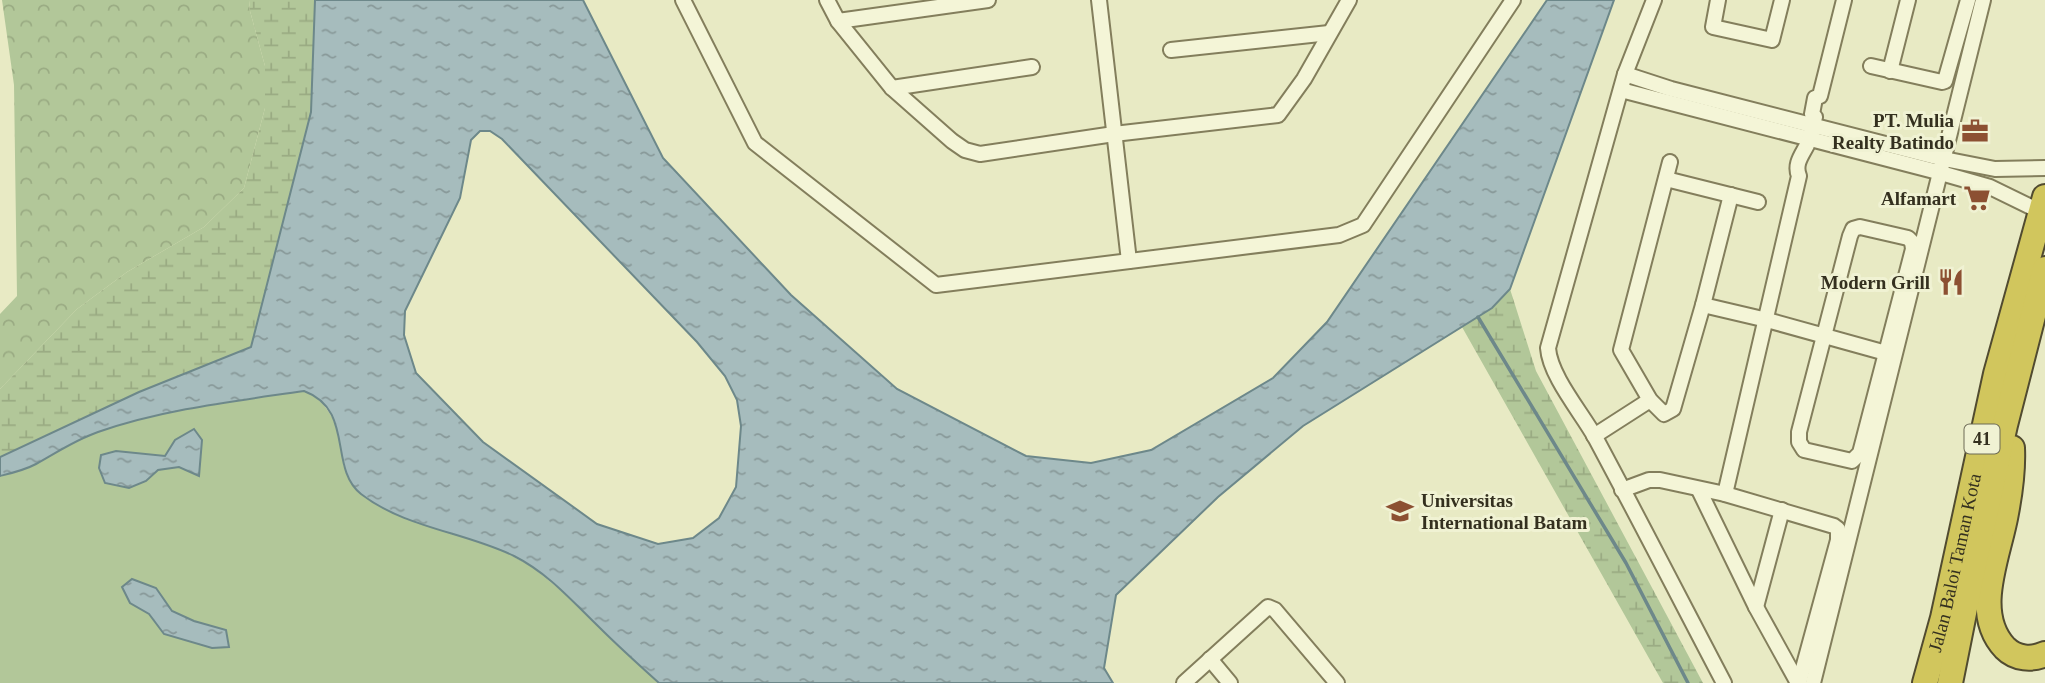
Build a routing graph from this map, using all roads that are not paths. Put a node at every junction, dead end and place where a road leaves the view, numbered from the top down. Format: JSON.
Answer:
{"nodes":[{"id":1,"x":683,"y":0,"type":"edge"},
{"id":2,"x":827,"y":0,"type":"edge"},
{"id":3,"x":988,"y":0,"type":"edge"},
{"id":4,"x":1099,"y":0,"type":"edge"},
{"id":5,"x":1349,"y":0,"type":"edge"},
{"id":6,"x":1513,"y":0,"type":"edge"},
{"id":7,"x":1654,"y":0,"type":"edge"},
{"id":8,"x":1718,"y":0,"type":"edge"},
{"id":9,"x":1783,"y":0,"type":"edge"},
{"id":10,"x":1844,"y":0,"type":"edge"},
{"id":11,"x":1908,"y":0,"type":"edge"},
{"id":12,"x":1968,"y":0,"type":"edge"},
{"id":13,"x":1983,"y":0,"type":"edge"},
{"id":14,"x":838,"y":21,"type":"junction"},
{"id":15,"x":1329,"y":33,"type":"junction"},
{"id":16,"x":1171,"y":50,"type":"dead end"},
{"id":17,"x":1871,"y":66,"type":"dead end"},
{"id":18,"x":1032,"y":67,"type":"dead end"},
{"id":19,"x":1890,"y":71,"type":"junction"},
{"id":20,"x":1625,"y":74,"type":"junction"},
{"id":21,"x":892,"y":88,"type":"junction"},
{"id":22,"x":1621,"y":90,"type":"junction"},
{"id":23,"x":1718,"y":109,"type":"junction"},
{"id":24,"x":1814,"y":121,"type":"junction"},
{"id":25,"x":1114,"y":134,"type":"junction"},
{"id":26,"x":1807,"y":143,"type":"junction"},
{"id":27,"x":1670,"y":162,"type":"dead end"},
{"id":28,"x":1942,"y":166,"type":"junction"},
{"id":29,"x":2045,"y":168,"type":"edge"},
{"id":30,"x":1667,"y":179,"type":"junction"},
{"id":31,"x":1731,"y":195,"type":"junction"},
{"id":32,"x":1758,"y":202,"type":"dead end"},
{"id":33,"x":2043,"y":205,"type":"edge"},
{"id":34,"x":1129,"y":261,"type":"junction"},
{"id":35,"x":2045,"y":269,"type":"edge"},
{"id":36,"x":1703,"y":305,"type":"junction"},
{"id":37,"x":1767,"y":320,"type":"junction"},
{"id":38,"x":1826,"y":336,"type":"junction"},
{"id":39,"x":1886,"y":353,"type":"junction"},
{"id":40,"x":2006,"y":376,"type":"junction"},
{"id":41,"x":1650,"y":400,"type":"junction"},
{"id":42,"x":2005,"y":425,"type":"junction"},
{"id":43,"x":1594,"y":436,"type":"junction"},
{"id":44,"x":1699,"y":490,"type":"junction"},
{"id":45,"x":1622,"y":491,"type":"junction"},
{"id":46,"x":1725,"y":494,"type":"junction"},
{"id":47,"x":1782,"y":510,"type":"junction"},
{"id":48,"x":1756,"y":607,"type":"junction"},
{"id":49,"x":2045,"y":654,"type":"edge"},
{"id":50,"x":1210,"y":659,"type":"junction"},
{"id":51,"x":1184,"y":683,"type":"edge"},
{"id":52,"x":1230,"y":683,"type":"edge"},
{"id":53,"x":1337,"y":683,"type":"edge"},
{"id":54,"x":1724,"y":683,"type":"edge"},
{"id":55,"x":1798,"y":683,"type":"edge"},
{"id":56,"x":1813,"y":683,"type":"edge"},
{"id":57,"x":1925,"y":683,"type":"edge"},
{"id":58,"x":1950,"y":683,"type":"edge"}],
"edges":[{"from":1,"to":34,"type":"street"},
{"from":2,"to":14,"type":"street"},
{"from":3,"to":14,"type":"street"},
{"from":4,"to":25,"type":"street"},
{"from":5,"to":15,"type":"street"},
{"from":6,"to":34,"type":"street"},
{"from":7,"to":20,"type":"street"},
{"from":8,"to":9,"type":"street"},
{"from":10,"to":24,"type":"street"},
{"from":11,"to":19,"type":"street"},
{"from":12,"to":19,"type":"street"},
{"from":13,"to":28,"type":"street"},
{"from":14,"to":21,"type":"street"},
{"from":15,"to":16,"type":"street"},
{"from":15,"to":25,"type":"street"},
{"from":17,"to":19,"type":"street"},
{"from":18,"to":21,"type":"street"},
{"from":20,"to":22,"type":"street"},
{"from":20,"to":23,"type":"street"},
{"from":21,"to":25,"type":"street"},
{"from":22,"to":23,"type":"street"},
{"from":22,"to":43,"type":"street"},
{"from":23,"to":24,"type":"street"},
{"from":23,"to":26,"type":"street"},
{"from":24,"to":26,"type":"street"},
{"from":24,"to":28,"type":"street"},
{"from":25,"to":34,"type":"street"},
{"from":26,"to":28,"type":"street"},
{"from":26,"to":37,"type":"street"},
{"from":27,"to":30,"type":"street"},
{"from":28,"to":29,"type":"street"},
{"from":28,"to":33,"type":"street"},
{"from":28,"to":56,"type":"street"},
{"from":30,"to":31,"type":"street"},
{"from":30,"to":41,"type":"street"},
{"from":31,"to":32,"type":"street"},
{"from":31,"to":36,"type":"street"},
{"from":33,"to":40,"type":"highway","name":"Jalan Baloi Taman Kota","number":"41"},
{"from":35,"to":40,"type":"highway","name":"Jalan Baloi Taman Kota","number":"41"},
{"from":36,"to":37,"type":"street"},
{"from":36,"to":41,"type":"street"},
{"from":37,"to":38,"type":"street"},
{"from":37,"to":46,"type":"street"},
{"from":38,"to":39,"type":"street"},
{"from":38,"to":39,"type":"street"},
{"from":38,"to":39,"type":"street"},
{"from":40,"to":42,"type":"highway","name":"Jalan Baloi Taman Kota","number":"41"},
{"from":40,"to":57,"type":"highway","name":"Jalan Baloi Taman Kota","number":"41"},
{"from":41,"to":43,"type":"street"},
{"from":42,"to":49,"type":"highway"},
{"from":42,"to":58,"type":"highway","name":"Jalan Baloi Taman Kota","number":"41"},
{"from":43,"to":45,"type":"street"},
{"from":44,"to":45,"type":"street"},
{"from":44,"to":46,"type":"street"},
{"from":44,"to":48,"type":"street"},
{"from":45,"to":54,"type":"street"},
{"from":46,"to":47,"type":"street"},
{"from":47,"to":48,"type":"street"},
{"from":47,"to":55,"type":"street"},
{"from":48,"to":55,"type":"street"},
{"from":50,"to":51,"type":"street"},
{"from":50,"to":52,"type":"street"},
{"from":50,"to":53,"type":"street"}]}
